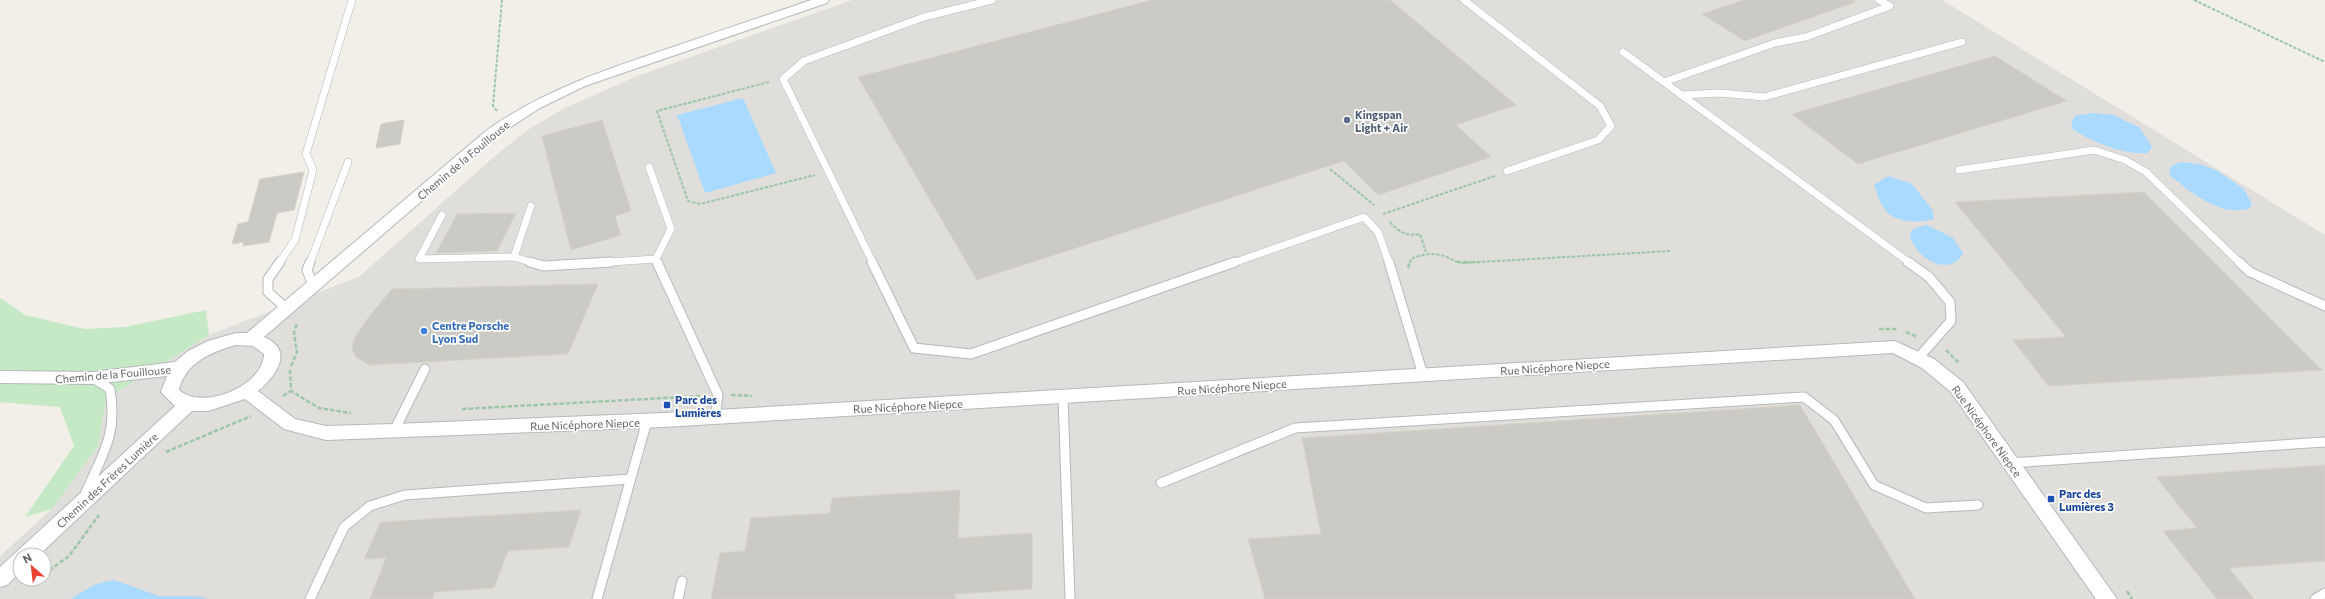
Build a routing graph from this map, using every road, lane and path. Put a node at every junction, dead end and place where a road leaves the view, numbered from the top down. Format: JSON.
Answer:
{"nodes":[{"id":1,"x":352,"y":0,"type":"edge"},
{"id":2,"x":502,"y":0,"type":"edge"},
{"id":3,"x":823,"y":0,"type":"edge"},
{"id":4,"x":992,"y":0,"type":"edge"},
{"id":5,"x":1464,"y":0,"type":"edge"},
{"id":6,"x":1879,"y":0,"type":"edge"},
{"id":7,"x":2194,"y":0,"type":"edge"},
{"id":8,"x":1962,"y":42,"type":"dead end"},
{"id":9,"x":1623,"y":52,"type":"dead end"},
{"id":10,"x":2325,"y":62,"type":"edge"},
{"id":11,"x":783,"y":79,"type":"junction"},
{"id":12,"x":1664,"y":82,"type":"junction"},
{"id":13,"x":1681,"y":95,"type":"junction"},
{"id":14,"x":506,"y":122,"type":"junction"},
{"id":15,"x":348,"y":162,"type":"dead end"},
{"id":16,"x":649,"y":167,"type":"dead end"},
{"id":17,"x":1330,"y":169,"type":"dead end"},
{"id":18,"x":1959,"y":170,"type":"dead end"},
{"id":19,"x":828,"y":171,"type":"junction"},
{"id":20,"x":1507,"y":172,"type":"joint"},
{"id":21,"x":531,"y":206,"type":"dead end"},
{"id":22,"x":1383,"y":214,"type":"junction"},
{"id":23,"x":442,"y":215,"type":"dead end"},
{"id":24,"x":1670,"y":251,"type":"dead end"},
{"id":25,"x":1426,"y":252,"type":"junction"},
{"id":26,"x":514,"y":257,"type":"junction"},
{"id":27,"x":656,"y":259,"type":"junction"},
{"id":28,"x":1391,"y":271,"type":"junction"},
{"id":29,"x":319,"y":282,"type":"junction"},
{"id":30,"x":2325,"y":306,"type":"edge"},
{"id":31,"x":287,"y":309,"type":"junction"},
{"id":32,"x":298,"y":322,"type":"dead end"},
{"id":33,"x":251,"y":339,"type":"junction"},
{"id":34,"x":1919,"y":357,"type":"junction"},
{"id":35,"x":178,"y":368,"type":"junction"},
{"id":36,"x":425,"y":369,"type":"dead end"},
{"id":37,"x":1423,"y":375,"type":"junction"},
{"id":38,"x":0,"y":377,"type":"edge"},
{"id":39,"x":93,"y":378,"type":"junction"},
{"id":40,"x":246,"y":390,"type":"junction"},
{"id":41,"x":1063,"y":398,"type":"junction"},
{"id":42,"x":187,"y":405,"type":"junction"},
{"id":43,"x":266,"y":407,"type":"junction"},
{"id":44,"x":716,"y":417,"type":"junction"},
{"id":45,"x":647,"y":421,"type":"junction"},
{"id":46,"x":394,"y":431,"type":"junction"},
{"id":47,"x":2325,"y":442,"type":"edge"},
{"id":48,"x":163,"y":454,"type":"dead end"},
{"id":49,"x":2010,"y":463,"type":"junction"},
{"id":50,"x":630,"y":480,"type":"junction"},
{"id":51,"x":1161,"y":483,"type":"dead end"},
{"id":52,"x":82,"y":502,"type":"junction"},
{"id":53,"x":1978,"y":505,"type":"dead end"},
{"id":54,"x":103,"y":509,"type":"dead end"},
{"id":55,"x":34,"y":547,"type":"edge"},
{"id":56,"x":12,"y":568,"type":"edge"},
{"id":57,"x":52,"y":570,"type":"edge"},
{"id":58,"x":0,"y":579,"type":"edge"},
{"id":59,"x":682,"y":581,"type":"dead end"},
{"id":60,"x":2325,"y":593,"type":"edge"},
{"id":61,"x":310,"y":599,"type":"edge"},
{"id":62,"x":597,"y":599,"type":"edge"},
{"id":63,"x":678,"y":599,"type":"edge"},
{"id":64,"x":1070,"y":599,"type":"edge"},
{"id":65,"x":2107,"y":599,"type":"edge"},
{"id":66,"x":2315,"y":599,"type":"edge"}],
"edges":[{"from":1,"to":31,"type":"lane"},
{"from":2,"to":14,"type":"path"},
{"from":3,"to":14,"type":"street","name":"Chemin de la Fouillouse"},
{"from":4,"to":11,"type":"lane"},
{"from":5,"to":20,"type":"lane"},
{"from":6,"to":12,"type":"lane"},
{"from":7,"to":10,"type":"path"},
{"from":8,"to":13,"type":"lane"},
{"from":9,"to":12,"type":"lane"},
{"from":11,"to":19,"type":"lane"},
{"from":11,"to":19,"type":"path"},
{"from":12,"to":13,"type":"lane"},
{"from":13,"to":34,"type":"lane"},
{"from":14,"to":29,"type":"street","name":"Chemin de la Fouillouse"},
{"from":15,"to":29,"type":"lane"},
{"from":16,"to":27,"type":"lane"},
{"from":17,"to":22,"type":"path"},
{"from":18,"to":30,"type":"lane"},
{"from":19,"to":28,"type":"lane"},
{"from":20,"to":22,"type":"path"},
{"from":21,"to":26,"type":"lane"},
{"from":22,"to":25,"type":"path"},
{"from":23,"to":26,"type":"lane"},
{"from":24,"to":25,"type":"path"},
{"from":25,"to":28,"type":"path"},
{"from":26,"to":27,"type":"lane"},
{"from":27,"to":44,"type":"lane"},
{"from":28,"to":37,"type":"lane"},
{"from":29,"to":31,"type":"street","name":"Chemin de la Fouillouse"},
{"from":31,"to":33,"type":"street","name":"Chemin de la Fouillouse"},
{"from":32,"to":43,"type":"path"},
{"from":33,"to":35,"type":"street"},
{"from":33,"to":40,"type":"street"},
{"from":34,"to":37,"type":"street","name":"Rue Nicéphore Niepce"},
{"from":34,"to":49,"type":"street","name":"Rue Nicéphore Niepce"},
{"from":35,"to":39,"type":"street","name":"Chemin de la Fouillouse"},
{"from":35,"to":42,"type":"street"},
{"from":36,"to":46,"type":"lane"},
{"from":37,"to":41,"type":"street","name":"Rue Nicéphore Niepce"},
{"from":38,"to":39,"type":"street","name":"Chemin de la Fouillouse"},
{"from":39,"to":52,"type":"lane"},
{"from":40,"to":42,"type":"street"},
{"from":40,"to":43,"type":"street","name":"Rue Nicéphore Niepce"},
{"from":41,"to":44,"type":"street","name":"Rue Nicéphore Niepce"},
{"from":41,"to":64,"type":"lane"},
{"from":42,"to":52,"type":"street","name":"Chemin des Frères Lumière"},
{"from":43,"to":46,"type":"street","name":"Rue Nicéphore Niepce"},
{"from":43,"to":48,"type":"path"},
{"from":44,"to":45,"type":"street","name":"Rue Nicéphore Niepce"},
{"from":45,"to":46,"type":"street","name":"Rue Nicéphore Niepce"},
{"from":45,"to":50,"type":"lane"},
{"from":47,"to":49,"type":"lane"},
{"from":49,"to":65,"type":"street","name":"Rue Nicéphore Niepce"},
{"from":50,"to":61,"type":"lane"},
{"from":50,"to":62,"type":"lane"},
{"from":51,"to":53,"type":"lane"},
{"from":52,"to":55,"type":"street","name":"Chemin des Frères Lumière"},
{"from":54,"to":57,"type":"path"},
{"from":56,"to":58,"type":"street"},
{"from":59,"to":63,"type":"lane"},
{"from":60,"to":66,"type":"lane"}]}
